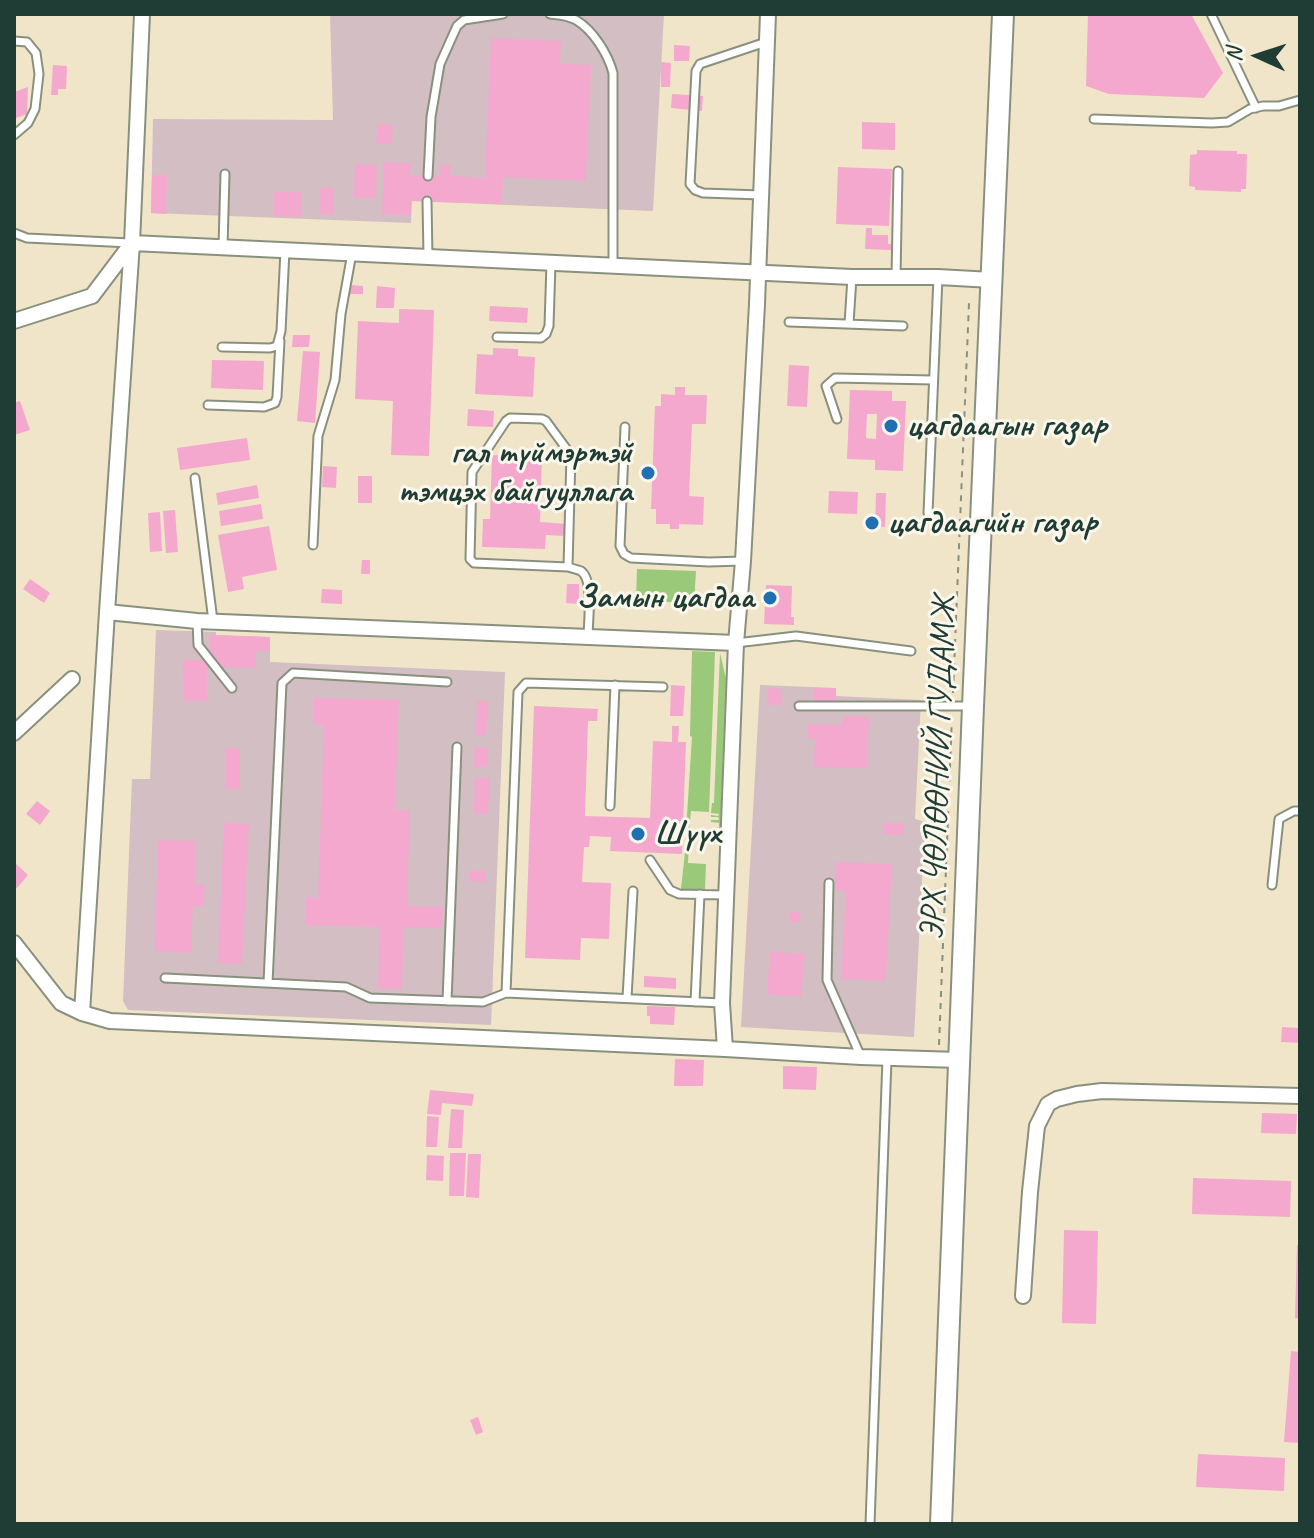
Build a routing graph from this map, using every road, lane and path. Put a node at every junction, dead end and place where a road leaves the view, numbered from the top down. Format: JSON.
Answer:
{"nodes":[{"id":1,"x":142,"y":14,"type":"edge"},
{"id":2,"x":503,"y":14,"type":"edge"},
{"id":3,"x":550,"y":14,"type":"edge"},
{"id":4,"x":768,"y":14,"type":"edge"},
{"id":5,"x":1003,"y":14,"type":"edge"},
{"id":6,"x":1211,"y":14,"type":"edge"},
{"id":7,"x":14,"y":41,"type":"edge"},
{"id":8,"x":767,"y":42,"type":"junction"},
{"id":9,"x":1300,"y":100,"type":"edge"},
{"id":10,"x":1256,"y":108,"type":"junction"},
{"id":11,"x":1094,"y":119,"type":"dead end"},
{"id":12,"x":14,"y":135,"type":"edge"},
{"id":13,"x":898,"y":171,"type":"dead end"},
{"id":14,"x":225,"y":174,"type":"dead end"},
{"id":15,"x":428,"y":176,"type":"dead end"},
{"id":16,"x":761,"y":195,"type":"junction"},
{"id":17,"x":427,"y":201,"type":"dead end"},
{"id":18,"x":14,"y":233,"type":"edge"},
{"id":19,"x":132,"y":243,"type":"junction"},
{"id":20,"x":223,"y":247,"type":"junction"},
{"id":21,"x":285,"y":250,"type":"junction"},
{"id":22,"x":352,"y":253,"type":"junction"},
{"id":23,"x":428,"y":257,"type":"junction"},
{"id":24,"x":551,"y":262,"type":"junction"},
{"id":25,"x":613,"y":265,"type":"junction"},
{"id":26,"x":758,"y":271,"type":"junction"},
{"id":27,"x":852,"y":277,"type":"junction"},
{"id":28,"x":896,"y":277,"type":"junction"},
{"id":29,"x":938,"y":277,"type":"junction"},
{"id":30,"x":992,"y":280,"type":"junction"},
{"id":31,"x":969,"y":303,"type":"dead end"},
{"id":32,"x":14,"y":321,"type":"edge"},
{"id":33,"x":789,"y":322,"type":"dead end"},
{"id":34,"x":849,"y":324,"type":"junction"},
{"id":35,"x":903,"y":326,"type":"dead end"},
{"id":36,"x":281,"y":331,"type":"junction"},
{"id":37,"x":497,"y":337,"type":"dead end"},
{"id":38,"x":222,"y":347,"type":"dead end"},
{"id":39,"x":933,"y":380,"type":"junction"},
{"id":40,"x":208,"y":405,"type":"dead end"},
{"id":41,"x":499,"y":418,"type":"dead end"},
{"id":42,"x":510,"y":418,"type":"junction"},
{"id":43,"x":837,"y":419,"type":"dead end"},
{"id":44,"x":625,"y":427,"type":"dead end"},
{"id":45,"x":195,"y":478,"type":"dead end"},
{"id":46,"x":928,"y":513,"type":"dead end"},
{"id":47,"x":313,"y":545,"type":"dead end"},
{"id":48,"x":743,"y":561,"type":"junction"},
{"id":49,"x":568,"y":567,"type":"junction"},
{"id":50,"x":107,"y":612,"type":"junction"},
{"id":51,"x":197,"y":621,"type":"junction"},
{"id":52,"x":213,"y":621,"type":"junction"},
{"id":53,"x":588,"y":637,"type":"junction"},
{"id":54,"x":736,"y":643,"type":"junction"},
{"id":55,"x":911,"y":651,"type":"dead end"},
{"id":56,"x":72,"y":679,"type":"dead end"},
{"id":57,"x":447,"y":682,"type":"dead end"},
{"id":58,"x":615,"y":685,"type":"junction"},
{"id":59,"x":663,"y":687,"type":"dead end"},
{"id":60,"x":232,"y":688,"type":"dead end"},
{"id":61,"x":799,"y":706,"type":"dead end"},
{"id":62,"x":973,"y":706,"type":"junction"},
{"id":63,"x":952,"y":707,"type":"junction"},
{"id":64,"x":14,"y":733,"type":"edge"},
{"id":65,"x":457,"y":747,"type":"dead end"},
{"id":66,"x":610,"y":806,"type":"dead end"},
{"id":67,"x":1300,"y":811,"type":"edge"},
{"id":68,"x":650,"y":860,"type":"dead end"},
{"id":69,"x":829,"y":883,"type":"dead end"},
{"id":70,"x":1272,"y":885,"type":"dead end"},
{"id":71,"x":633,"y":891,"type":"dead end"},
{"id":72,"x":700,"y":894,"type":"junction"},
{"id":73,"x":727,"y":895,"type":"junction"},
{"id":74,"x":14,"y":943,"type":"edge"},
{"id":75,"x":165,"y":978,"type":"dead end"},
{"id":76,"x":268,"y":983,"type":"junction"},
{"id":77,"x":506,"y":993,"type":"junction"},
{"id":78,"x":627,"y":998,"type":"junction"},
{"id":79,"x":447,"y":1001,"type":"junction"},
{"id":80,"x":695,"y":1002,"type":"junction"},
{"id":81,"x":722,"y":1003,"type":"junction"},
{"id":82,"x":82,"y":1013,"type":"junction"},
{"id":83,"x":725,"y":1049,"type":"junction"},
{"id":84,"x":861,"y":1057,"type":"junction"},
{"id":85,"x":887,"y":1057,"type":"junction"},
{"id":86,"x":938,"y":1058,"type":"junction"},
{"id":87,"x":959,"y":1060,"type":"junction"},
{"id":88,"x":1300,"y":1096,"type":"edge"},
{"id":89,"x":1023,"y":1296,"type":"dead end"},
{"id":90,"x":870,"y":1524,"type":"edge"},
{"id":91,"x":941,"y":1524,"type":"edge"}],
"edges":[{"from":1,"to":19,"type":"street"},
{"from":2,"to":15,"type":"lane"},
{"from":3,"to":25,"type":"lane"},
{"from":4,"to":8,"type":"street"},
{"from":5,"to":30,"type":"main road","name":"ЭРХ ЧӨЛӨӨНИЙ ГУДАМЖ"},
{"from":6,"to":10,"type":"lane"},
{"from":7,"to":12,"type":"lane"},
{"from":8,"to":16,"type":"street"},
{"from":8,"to":16,"type":"lane"},
{"from":9,"to":10,"type":"lane"},
{"from":10,"to":11,"type":"lane"},
{"from":13,"to":28,"type":"lane"},
{"from":14,"to":20,"type":"lane"},
{"from":16,"to":26,"type":"street"},
{"from":17,"to":23,"type":"lane"},
{"from":18,"to":19,"type":"lane"},
{"from":19,"to":20,"type":"street"},
{"from":19,"to":32,"type":"street"},
{"from":19,"to":50,"type":"street"},
{"from":20,"to":21,"type":"street"},
{"from":21,"to":22,"type":"street"},
{"from":21,"to":36,"type":"lane"},
{"from":22,"to":23,"type":"street"},
{"from":22,"to":47,"type":"lane"},
{"from":23,"to":24,"type":"street"},
{"from":24,"to":25,"type":"street"},
{"from":24,"to":37,"type":"lane"},
{"from":25,"to":26,"type":"street"},
{"from":26,"to":27,"type":"street"},
{"from":26,"to":48,"type":"street"},
{"from":27,"to":28,"type":"street"},
{"from":27,"to":34,"type":"lane"},
{"from":28,"to":29,"type":"street"},
{"from":29,"to":30,"type":"street"},
{"from":29,"to":39,"type":"lane"},
{"from":30,"to":62,"type":"main road","name":"ЭРХ ЧӨЛӨӨНИЙ ГУДАМЖ"},
{"from":31,"to":63,"type":"path"},
{"from":33,"to":34,"type":"lane"},
{"from":34,"to":35,"type":"lane"},
{"from":36,"to":38,"type":"lane"},
{"from":36,"to":40,"type":"lane"},
{"from":39,"to":43,"type":"lane"},
{"from":39,"to":46,"type":"lane"},
{"from":41,"to":42,"type":"lane"},
{"from":42,"to":49,"type":"lane"},
{"from":42,"to":49,"type":"lane"},
{"from":44,"to":48,"type":"lane"},
{"from":45,"to":52,"type":"lane"},
{"from":48,"to":54,"type":"street"},
{"from":49,"to":53,"type":"lane"},
{"from":50,"to":51,"type":"street"},
{"from":50,"to":82,"type":"street"},
{"from":51,"to":52,"type":"street"},
{"from":51,"to":60,"type":"lane"},
{"from":52,"to":53,"type":"street"},
{"from":53,"to":54,"type":"street"},
{"from":54,"to":55,"type":"lane"},
{"from":54,"to":73,"type":"street"},
{"from":56,"to":64,"type":"street"},
{"from":57,"to":76,"type":"lane"},
{"from":58,"to":59,"type":"lane"},
{"from":58,"to":66,"type":"lane"},
{"from":58,"to":77,"type":"lane"},
{"from":61,"to":63,"type":"lane"},
{"from":62,"to":63,"type":"lane"},
{"from":62,"to":87,"type":"main road","name":"ЭРХ ЧӨЛӨӨНИЙ ГУДАМЖ"},
{"from":63,"to":86,"type":"path"},
{"from":65,"to":79,"type":"lane"},
{"from":67,"to":70,"type":"lane"},
{"from":68,"to":72,"type":"lane"},
{"from":69,"to":84,"type":"lane"},
{"from":71,"to":78,"type":"lane"},
{"from":72,"to":73,"type":"lane"},
{"from":72,"to":80,"type":"lane"},
{"from":73,"to":81,"type":"street"},
{"from":74,"to":82,"type":"street"},
{"from":75,"to":76,"type":"lane"},
{"from":76,"to":79,"type":"lane"},
{"from":77,"to":78,"type":"lane"},
{"from":77,"to":79,"type":"lane"},
{"from":78,"to":80,"type":"lane"},
{"from":80,"to":81,"type":"lane"},
{"from":81,"to":83,"type":"street"},
{"from":82,"to":83,"type":"street"},
{"from":83,"to":84,"type":"street"},
{"from":84,"to":85,"type":"street"},
{"from":85,"to":86,"type":"street"},
{"from":85,"to":90,"type":"lane"},
{"from":86,"to":87,"type":"street"},
{"from":87,"to":91,"type":"main road","name":"ЭРХ ЧӨЛӨӨНИЙ ГУДАМЖ"},
{"from":88,"to":89,"type":"street"}]}
